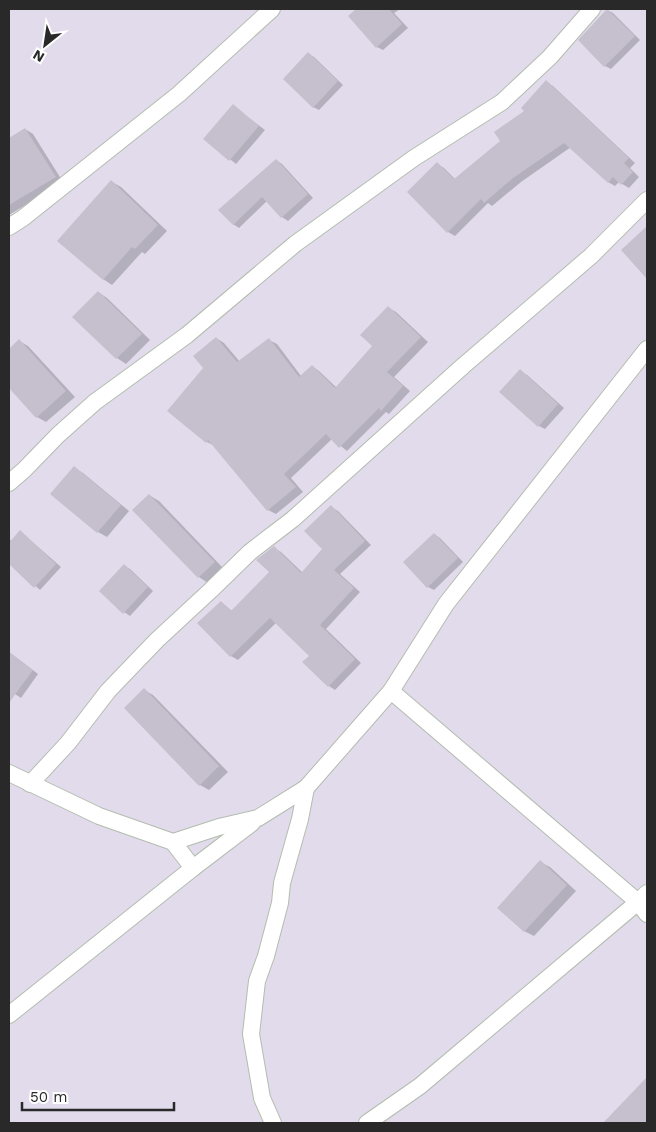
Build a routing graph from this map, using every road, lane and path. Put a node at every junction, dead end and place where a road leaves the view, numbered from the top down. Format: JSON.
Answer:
{"nodes":[{"id":1,"x":272,"y":9,"type":"edge"},
{"id":2,"x":592,"y":9,"type":"edge"},
{"id":3,"x":647,"y":200,"type":"edge"},
{"id":4,"x":9,"y":227,"type":"edge"},
{"id":5,"x":647,"y":350,"type":"edge"},
{"id":6,"x":9,"y":483,"type":"edge"},
{"id":7,"x":391,"y":691,"type":"junction"},
{"id":8,"x":9,"y":773,"type":"edge"},
{"id":9,"x":30,"y":784,"type":"junction"},
{"id":10,"x":306,"y":788,"type":"junction"},
{"id":11,"x":258,"y":818,"type":"junction"},
{"id":12,"x":173,"y":842,"type":"junction"},
{"id":13,"x":193,"y":868,"type":"junction"},
{"id":14,"x":644,"y":903,"type":"edge"},
{"id":15,"x":9,"y":1015,"type":"edge"},
{"id":16,"x":273,"y":1123,"type":"edge"},
{"id":17,"x":367,"y":1123,"type":"edge"}],
"edges":[{"from":1,"to":4,"type":"street"},
{"from":2,"to":6,"type":"street"},
{"from":3,"to":9,"type":"street"},
{"from":5,"to":7,"type":"street"},
{"from":7,"to":10,"type":"street"},
{"from":7,"to":14,"type":"street"},
{"from":8,"to":9,"type":"street"},
{"from":9,"to":12,"type":"street"},
{"from":10,"to":11,"type":"street"},
{"from":10,"to":16,"type":"street"},
{"from":11,"to":12,"type":"street"},
{"from":11,"to":13,"type":"street"},
{"from":12,"to":13,"type":"street"},
{"from":13,"to":15,"type":"street"},
{"from":14,"to":17,"type":"street"}]}
